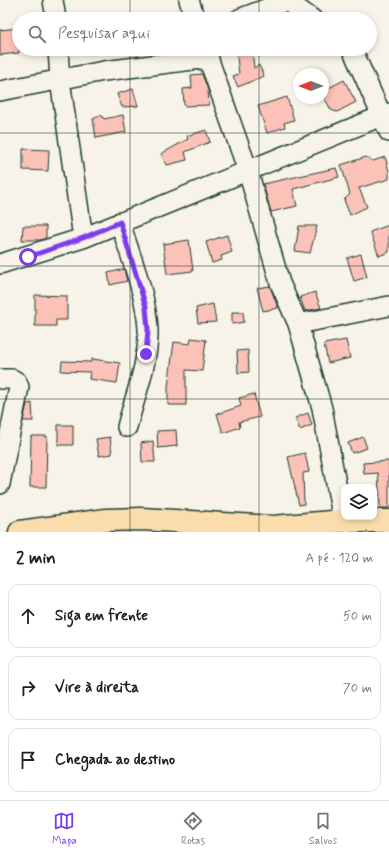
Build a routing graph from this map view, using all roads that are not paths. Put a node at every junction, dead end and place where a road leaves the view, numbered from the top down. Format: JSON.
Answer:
{"nodes":[{"id":1,"x":53,"y":0,"type":"edge"},
{"id":2,"x":189,"y":0,"type":"edge"},
{"id":3,"x":288,"y":1,"type":"edge"},
{"id":4,"x":55,"y":12,"type":"edge"},
{"id":5,"x":193,"y":12,"type":"edge"},
{"id":6,"x":258,"y":12,"type":"edge"},
{"id":7,"x":303,"y":12,"type":"edge"},
{"id":8,"x":58,"y":56,"type":"edge"},
{"id":9,"x":195,"y":56,"type":"edge"},
{"id":10,"x":208,"y":56,"type":"edge"},
{"id":11,"x":355,"y":56,"type":"edge"},
{"id":12,"x":60,"y":80,"type":"junction"},
{"id":13,"x":0,"y":90,"type":"edge"},
{"id":14,"x":387,"y":120,"type":"edge"},
{"id":15,"x":248,"y":171,"type":"junction"},
{"id":16,"x":120,"y":222,"type":"junction"},
{"id":17,"x":83,"y":238,"type":"junction"},
{"id":18,"x":0,"y":264,"type":"edge"},
{"id":19,"x":389,"y":306,"type":"edge"},
{"id":20,"x":298,"y":324,"type":"junction"},
{"id":21,"x":0,"y":379,"type":"edge"},
{"id":22,"x":127,"y":428,"type":"dead end"},
{"id":23,"x":0,"y":484,"type":"edge"},
{"id":24,"x":343,"y":521,"type":"junction"},
{"id":25,"x":389,"y":521,"type":"edge"},
{"id":26,"x":20,"y":532,"type":"edge"}],
"edges":[{"from":1,"to":4,"type":"street"},
{"from":2,"to":5,"type":"street"},
{"from":3,"to":6,"type":"street"},
{"from":3,"to":7,"type":"street"},
{"from":8,"to":12,"type":"street"},
{"from":9,"to":12,"type":"street"},
{"from":10,"to":15,"type":"street"},
{"from":11,"to":14,"type":"street"},
{"from":12,"to":13,"type":"street"},
{"from":12,"to":17,"type":"street"},
{"from":14,"to":15,"type":"street"},
{"from":15,"to":16,"type":"street"},
{"from":15,"to":20,"type":"street"},
{"from":16,"to":17,"type":"street"},
{"from":16,"to":22,"type":"street"},
{"from":17,"to":18,"type":"street"},
{"from":19,"to":20,"type":"street"},
{"from":20,"to":24,"type":"street"},
{"from":21,"to":23,"type":"street"},
{"from":24,"to":25,"type":"main road"},
{"from":24,"to":26,"type":"main road"}]}
